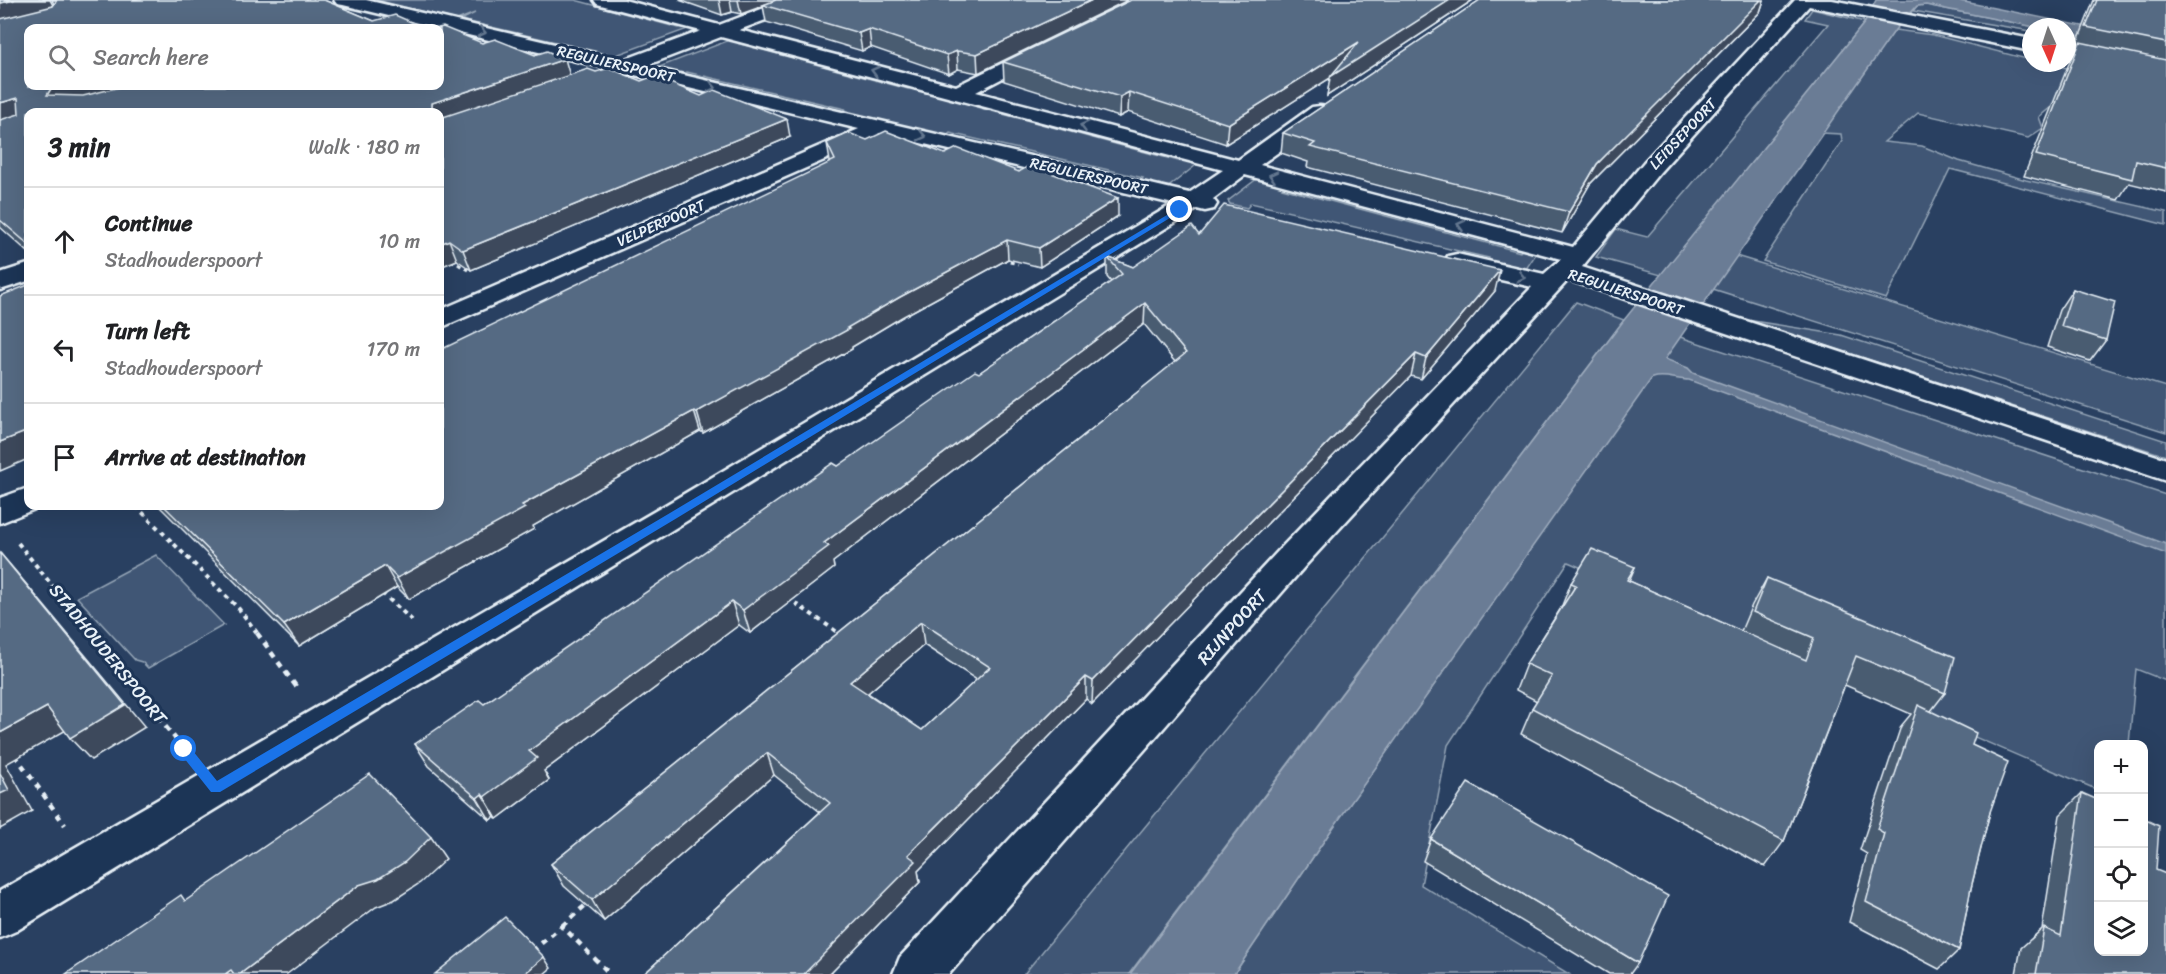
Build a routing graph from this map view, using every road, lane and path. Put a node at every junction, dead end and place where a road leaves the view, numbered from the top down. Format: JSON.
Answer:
{"nodes":[{"id":1,"x":127,"y":0,"type":"edge"},
{"id":2,"x":343,"y":0,"type":"edge"},
{"id":3,"x":603,"y":0,"type":"edge"},
{"id":4,"x":803,"y":0,"type":"edge"},
{"id":5,"x":1805,"y":0,"type":"edge"},
{"id":6,"x":118,"y":1,"type":"edge"},
{"id":7,"x":0,"y":3,"type":"edge"},
{"id":8,"x":411,"y":16,"type":"junction"},
{"id":9,"x":43,"y":20,"type":"edge"},
{"id":10,"x":381,"y":24,"type":"edge"},
{"id":11,"x":721,"y":31,"type":"junction"},
{"id":12,"x":2022,"y":43,"type":"edge"},
{"id":13,"x":1054,"y":44,"type":"edge"},
{"id":14,"x":2076,"y":54,"type":"edge"},
{"id":15,"x":625,"y":66,"type":"junction"},
{"id":16,"x":2166,"y":73,"type":"edge"},
{"id":17,"x":584,"y":80,"type":"edge"},
{"id":18,"x":958,"y":93,"type":"junction"},
{"id":19,"x":1335,"y":103,"type":"edge"},
{"id":20,"x":882,"y":127,"type":"junction"},
{"id":21,"x":1240,"y":167,"type":"junction"},
{"id":22,"x":1210,"y":205,"type":"junction"},
{"id":23,"x":1432,"y":256,"type":"edge"},
{"id":24,"x":1564,"y":270,"type":"junction"},
{"id":25,"x":24,"y":273,"type":"edge"},
{"id":26,"x":0,"y":282,"type":"edge"},
{"id":27,"x":444,"y":318,"type":"edge"},
{"id":28,"x":2166,"y":470,"type":"edge"},
{"id":29,"x":24,"y":503,"type":"edge"},
{"id":30,"x":140,"y":510,"type":"edge"},
{"id":31,"x":6,"y":523,"type":"edge"},
{"id":32,"x":378,"y":589,"type":"edge"},
{"id":33,"x":787,"y":597,"type":"edge"},
{"id":34,"x":844,"y":638,"type":"edge"},
{"id":35,"x":446,"y":650,"type":"junction"},
{"id":36,"x":327,"y":721,"type":"junction"},
{"id":37,"x":14,"y":754,"type":"dead end"},
{"id":38,"x":216,"y":788,"type":"junction"},
{"id":39,"x":92,"y":862,"type":"junction"},
{"id":40,"x":598,"y":895,"type":"edge"},
{"id":41,"x":0,"y":916,"type":"edge"},
{"id":42,"x":562,"y":926,"type":"junction"},
{"id":43,"x":528,"y":953,"type":"edge"},
{"id":44,"x":610,"y":974,"type":"edge"},
{"id":45,"x":917,"y":974,"type":"edge"}],
"edges":[{"from":1,"to":6,"type":"street"},
{"from":2,"to":8,"type":"street","name":"REGULIERSPOORT"},
{"from":3,"to":11,"type":"street","name":"REGULIERSPOORT"},
{"from":4,"to":11,"type":"street"},
{"from":5,"to":12,"type":"street"},
{"from":5,"to":24,"type":"street","name":"LEIDSEPOORT"},
{"from":6,"to":7,"type":"street"},
{"from":6,"to":9,"type":"street"},
{"from":8,"to":10,"type":"street"},
{"from":8,"to":15,"type":"street","name":"REGULIERSPOORT","one_way":true},
{"from":11,"to":15,"type":"street"},
{"from":18,"to":11,"type":"street","name":"REGULIERSPOORT","one_way":true},
{"from":13,"to":18,"type":"street"},
{"from":14,"to":16,"type":"street"},
{"from":15,"to":17,"type":"street"},
{"from":15,"to":20,"type":"street","name":"REGULIERSPOORT","one_way":true},
{"from":21,"to":18,"type":"street","name":"REGULIERSPOORT","one_way":true},
{"from":19,"to":21,"type":"street"},
{"from":20,"to":22,"type":"street","name":"REGULIERSPOORT","one_way":true},
{"from":20,"to":27,"type":"street","name":"VELPERPOORT"},
{"from":21,"to":22,"type":"street"},
{"from":24,"to":21,"type":"street","name":"REGULIERSPOORT","one_way":true},
{"from":22,"to":35,"type":"street"},
{"from":23,"to":24,"type":"street","name":"REGULIERSPOORT","one_way":true},
{"from":24,"to":28,"type":"street","name":"REGULIERSPOORT"},
{"from":24,"to":45,"type":"street","name":"RIJNPOORT"},
{"from":25,"to":26,"type":"street"},
{"from":29,"to":31,"type":"street"},
{"from":30,"to":36,"type":"path"},
{"from":31,"to":38,"type":"path","name":"STADHOUDERSPOORT"},
{"from":32,"to":35,"type":"path"},
{"from":33,"to":34,"type":"path"},
{"from":35,"to":36,"type":"street"},
{"from":36,"to":38,"type":"street"},
{"from":37,"to":39,"type":"path"},
{"from":38,"to":39,"type":"street"},
{"from":39,"to":41,"type":"street"},
{"from":40,"to":42,"type":"path"},
{"from":42,"to":43,"type":"path"},
{"from":42,"to":44,"type":"path"}]}
